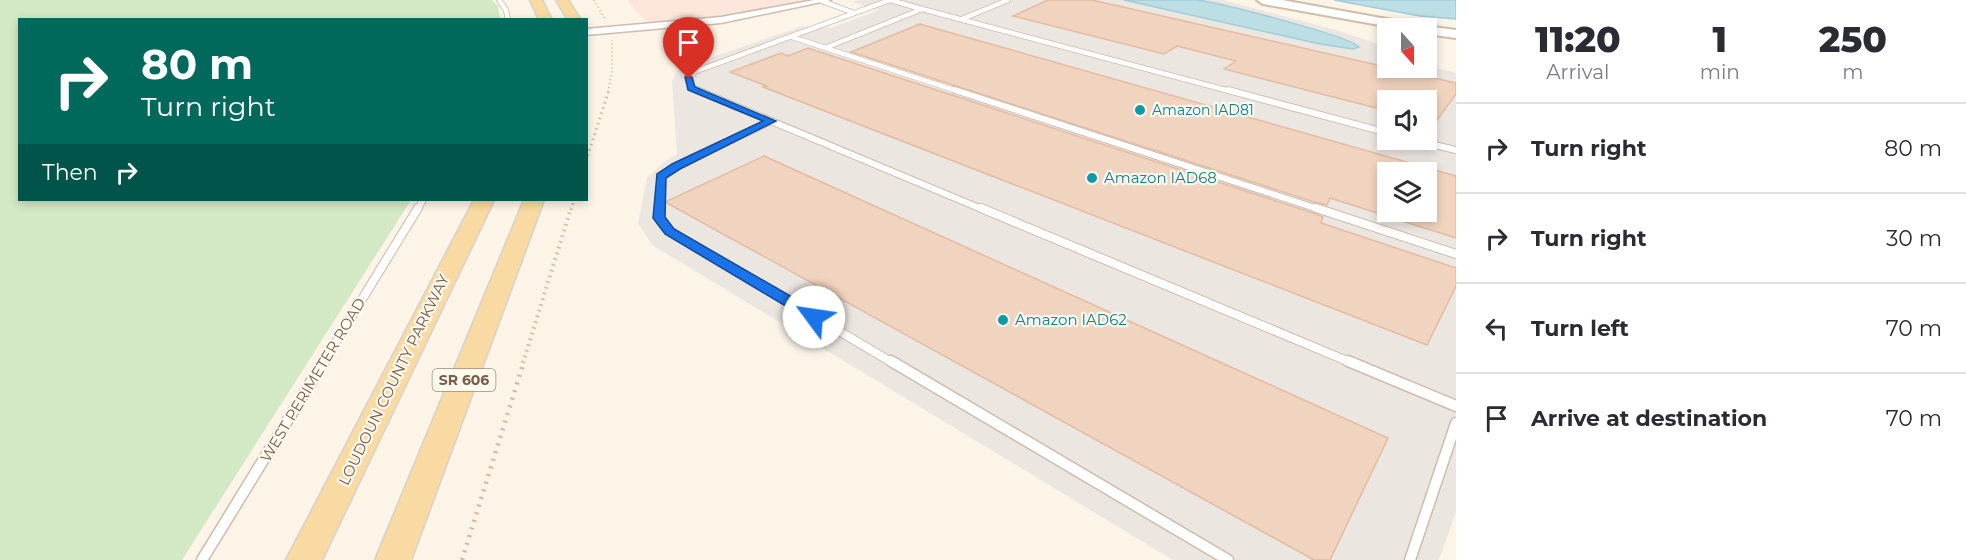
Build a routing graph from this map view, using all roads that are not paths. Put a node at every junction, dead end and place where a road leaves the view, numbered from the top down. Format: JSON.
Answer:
{"nodes":[{"id":1,"x":499,"y":0,"type":"edge"},
{"id":2,"x":536,"y":0,"type":"edge"},
{"id":3,"x":562,"y":0,"type":"edge"},
{"id":4,"x":822,"y":0,"type":"edge"},
{"id":5,"x":1008,"y":0,"type":"edge"},
{"id":6,"x":1263,"y":0,"type":"edge"},
{"id":7,"x":922,"y":9,"type":"junction"},
{"id":8,"x":854,"y":13,"type":"junction"},
{"id":9,"x":508,"y":18,"type":"edge"},
{"id":10,"x":545,"y":18,"type":"edge"},
{"id":11,"x":574,"y":18,"type":"edge"},
{"id":12,"x":961,"y":19,"type":"junction"},
{"id":13,"x":1377,"y":21,"type":"edge"},
{"id":14,"x":1437,"y":31,"type":"edge"},
{"id":15,"x":588,"y":32,"type":"edge"},
{"id":16,"x":1456,"y":34,"type":"edge"},
{"id":17,"x":792,"y":37,"type":"junction"},
{"id":18,"x":825,"y":48,"type":"junction"},
{"id":19,"x":771,"y":121,"type":"junction"},
{"id":20,"x":1377,"y":130,"type":"edge"},
{"id":21,"x":1437,"y":145,"type":"edge"},
{"id":22,"x":1456,"y":150,"type":"edge"},
{"id":23,"x":422,"y":201,"type":"edge"},
{"id":24,"x":484,"y":201,"type":"edge"},
{"id":25,"x":534,"y":201,"type":"edge"},
{"id":26,"x":1456,"y":254,"type":"edge"},
{"id":27,"x":1456,"y":406,"type":"edge"},
{"id":28,"x":1456,"y":423,"type":"edge"},
{"id":29,"x":202,"y":560,"type":"edge"},
{"id":30,"x":304,"y":560,"type":"edge"},
{"id":31,"x":393,"y":560,"type":"edge"},
{"id":32,"x":1228,"y":560,"type":"edge"},
{"id":33,"x":1410,"y":560,"type":"edge"}],
"edges":[{"from":1,"to":9,"type":"lane"},
{"from":2,"to":10,"type":"main road"},
{"from":3,"to":11,"type":"main road"},
{"from":4,"to":8,"type":"lane"},
{"from":4,"to":15,"type":"street"},
{"from":5,"to":12,"type":"lane"},
{"from":6,"to":13,"type":"street"},
{"from":7,"to":8,"type":"lane"},
{"from":7,"to":12,"type":"lane"},
{"from":7,"to":18,"type":"lane"},
{"from":8,"to":17,"type":"lane"},
{"from":12,"to":20,"type":"lane"},
{"from":14,"to":16,"type":"street"},
{"from":17,"to":18,"type":"lane"},
{"from":17,"to":19,"type":"lane"},
{"from":18,"to":26,"type":"lane"},
{"from":19,"to":27,"type":"lane"},
{"from":19,"to":32,"type":"lane"},
{"from":21,"to":22,"type":"lane"},
{"from":23,"to":29,"type":"lane","name":"WEST PERIMETER ROAD"},
{"from":24,"to":30,"type":"main road","name":"LOUDOUN COUNTY PARKWAY"},
{"from":25,"to":31,"type":"main road","number":"SR 606"},
{"from":28,"to":33,"type":"lane"}]}
